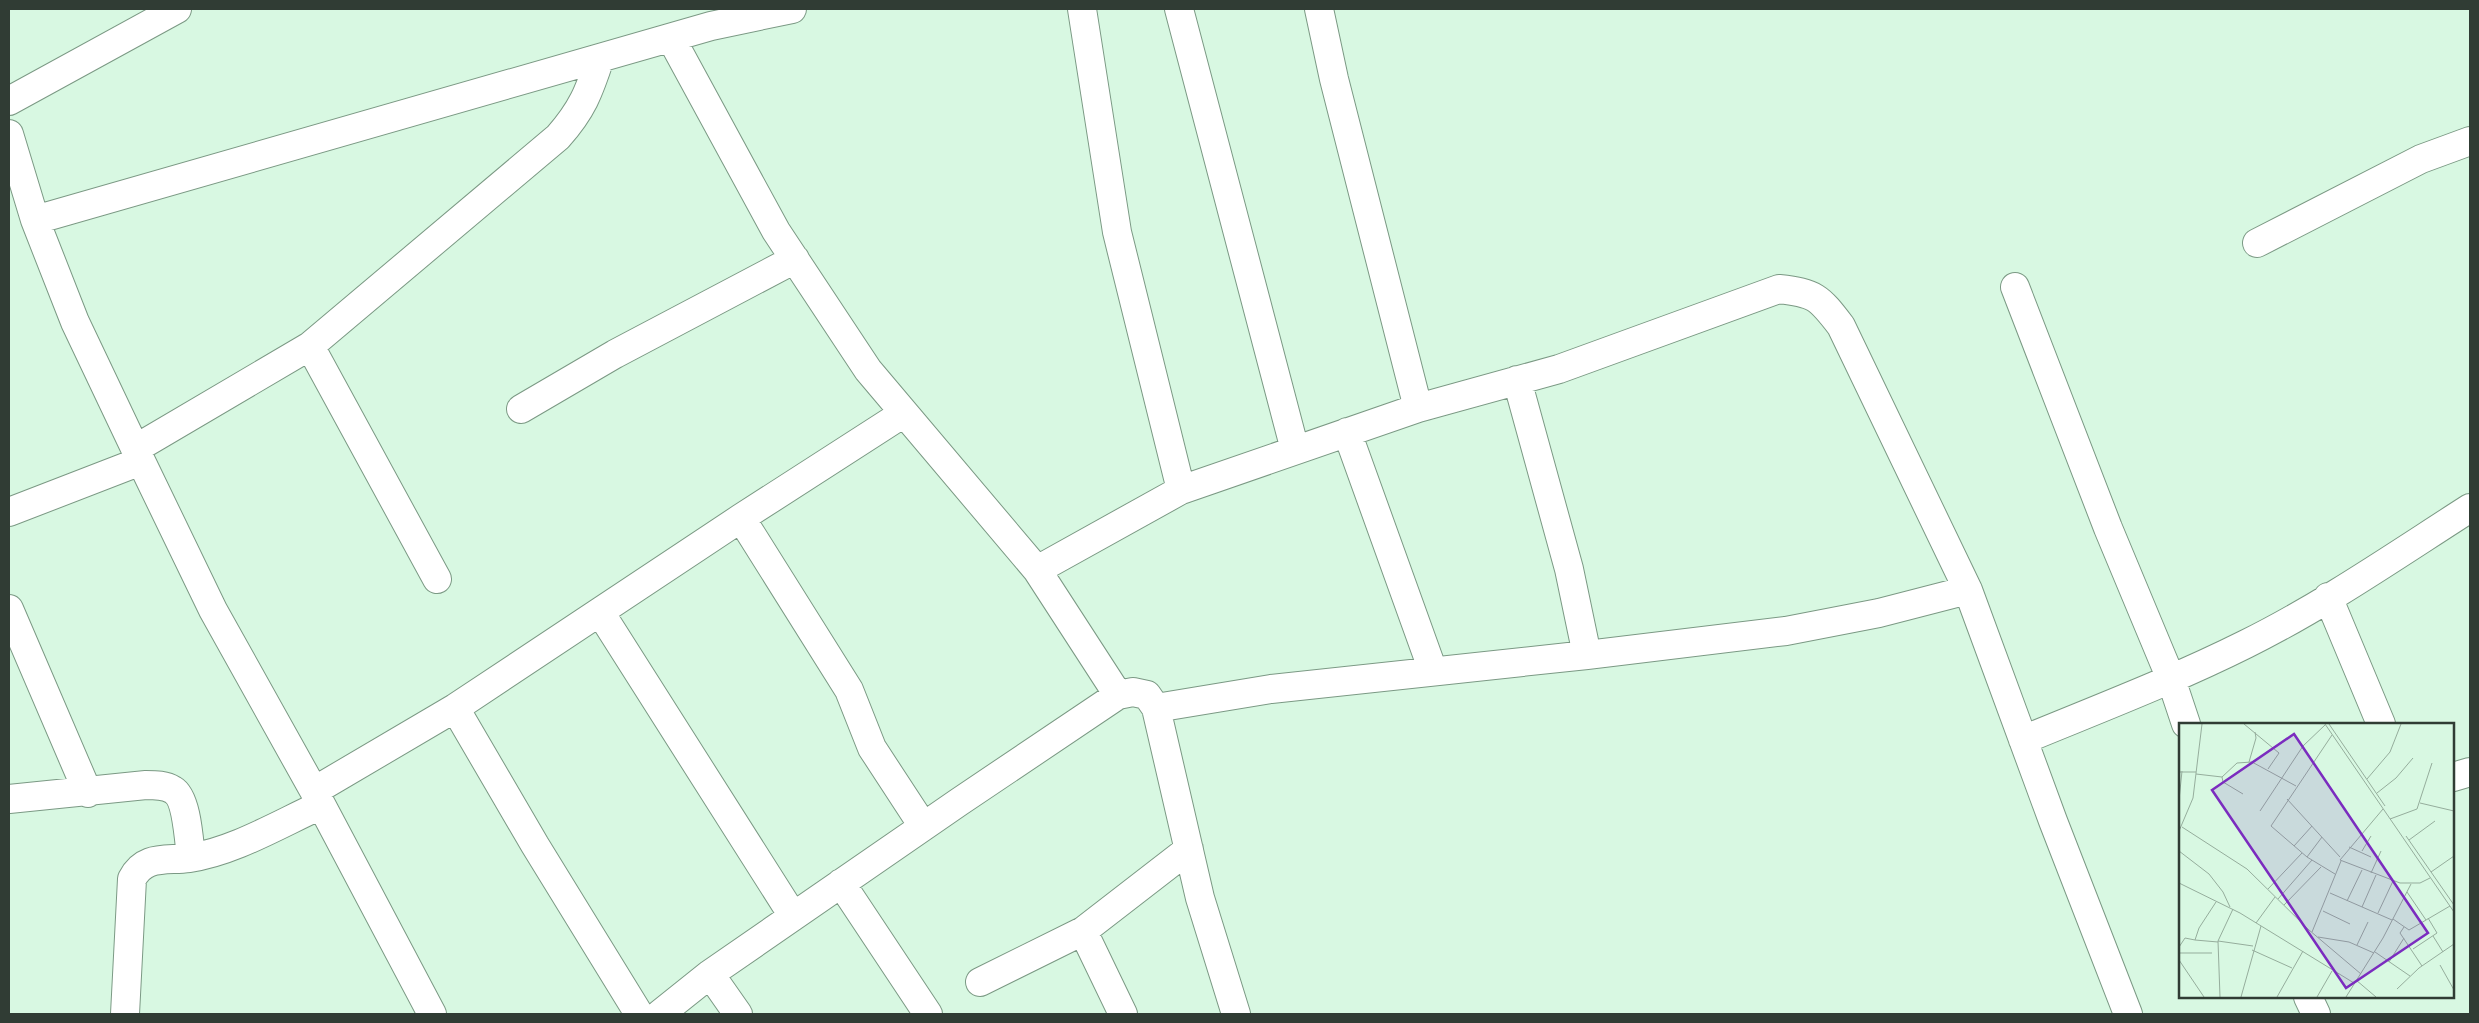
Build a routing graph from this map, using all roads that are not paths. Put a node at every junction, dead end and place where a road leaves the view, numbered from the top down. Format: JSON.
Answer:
{"nodes":[{"id":1,"x":178,"y":9,"type":"edge"},
{"id":2,"x":792,"y":9,"type":"edge"},
{"id":3,"x":1082,"y":9,"type":"edge"},
{"id":4,"x":1178,"y":9,"type":"edge"},
{"id":5,"x":1319,"y":9,"type":"edge"},
{"id":6,"x":671,"y":38,"type":"junction"},
{"id":7,"x":600,"y":58,"type":"junction"},
{"id":8,"x":9,"y":100,"type":"edge"},
{"id":9,"x":9,"y":134,"type":"edge"},
{"id":10,"x":2470,"y":141,"type":"edge"},
{"id":11,"x":35,"y":220,"type":"junction"},
{"id":12,"x":2256,"y":242,"type":"dead end"},
{"id":13,"x":795,"y":259,"type":"junction"},
{"id":14,"x":2015,"y":287,"type":"dead end"},
{"id":15,"x":310,"y":346,"type":"junction"},
{"id":16,"x":1517,"y":380,"type":"junction"},
{"id":17,"x":1418,"y":408,"type":"junction"},
{"id":18,"x":521,"y":409,"type":"dead end"},
{"id":19,"x":904,"y":413,"type":"junction"},
{"id":20,"x":1347,"y":432,"type":"junction"},
{"id":21,"x":1295,"y":450,"type":"junction"},
{"id":22,"x":138,"y":455,"type":"junction"},
{"id":23,"x":1181,"y":490,"type":"junction"},
{"id":24,"x":2470,"y":508,"type":"edge"},
{"id":25,"x":9,"y":512,"type":"edge"},
{"id":26,"x":741,"y":518,"type":"junction"},
{"id":27,"x":1037,"y":570,"type":"junction"},
{"id":28,"x":437,"y":578,"type":"dead end"},
{"id":29,"x":1968,"y":590,"type":"junction"},
{"id":30,"x":2328,"y":597,"type":"junction"},
{"id":31,"x":9,"y":609,"type":"edge"},
{"id":32,"x":600,"y":612,"type":"junction"},
{"id":33,"x":1587,"y":655,"type":"junction"},
{"id":34,"x":1434,"y":671,"type":"junction"},
{"id":35,"x":2171,"y":679,"type":"junction"},
{"id":36,"x":1118,"y":694,"type":"junction"},
{"id":37,"x":455,"y":708,"type":"junction"},
{"id":38,"x":1156,"y":708,"type":"junction"},
{"id":39,"x":2186,"y":723,"type":"edge"},
{"id":40,"x":2381,"y":723,"type":"edge"},
{"id":41,"x":2023,"y":740,"type":"junction"},
{"id":42,"x":2470,"y":772,"type":"edge"},
{"id":43,"x":2454,"y":777,"type":"edge"},
{"id":44,"x":88,"y":793,"type":"junction"},
{"id":45,"x":318,"y":798,"type":"junction"},
{"id":46,"x":9,"y":799,"type":"edge"},
{"id":47,"x":923,"y":826,"type":"junction"},
{"id":48,"x":1189,"y":849,"type":"junction"},
{"id":49,"x":191,"y":857,"type":"junction"},
{"id":50,"x":842,"y":883,"type":"junction"},
{"id":51,"x":793,"y":916,"type":"junction"},
{"id":52,"x":1083,"y":930,"type":"junction"},
{"id":53,"x":710,"y":974,"type":"junction"},
{"id":54,"x":980,"y":982,"type":"dead end"},
{"id":55,"x":2308,"y":998,"type":"edge"},
{"id":56,"x":125,"y":1014,"type":"edge"},
{"id":57,"x":432,"y":1014,"type":"edge"},
{"id":58,"x":639,"y":1014,"type":"edge"},
{"id":59,"x":660,"y":1014,"type":"edge"},
{"id":60,"x":738,"y":1014,"type":"edge"},
{"id":61,"x":928,"y":1014,"type":"edge"},
{"id":62,"x":1122,"y":1014,"type":"edge"},
{"id":63,"x":1236,"y":1014,"type":"edge"},
{"id":64,"x":2128,"y":1014,"type":"edge"},
{"id":65,"x":2316,"y":1014,"type":"edge"}],
"edges":[{"from":1,"to":8,"type":"street"},
{"from":2,"to":6,"type":"street"},
{"from":3,"to":23,"type":"street"},
{"from":4,"to":21,"type":"street"},
{"from":5,"to":17,"type":"street"},
{"from":6,"to":7,"type":"street"},
{"from":6,"to":13,"type":"street"},
{"from":7,"to":11,"type":"street"},
{"from":7,"to":15,"type":"street"},
{"from":9,"to":11,"type":"street"},
{"from":10,"to":12,"type":"street"},
{"from":11,"to":22,"type":"street"},
{"from":13,"to":18,"type":"street"},
{"from":13,"to":19,"type":"street"},
{"from":14,"to":35,"type":"street"},
{"from":15,"to":22,"type":"street"},
{"from":15,"to":28,"type":"street"},
{"from":16,"to":17,"type":"street"},
{"from":16,"to":29,"type":"street"},
{"from":16,"to":33,"type":"street"},
{"from":17,"to":20,"type":"street"},
{"from":19,"to":26,"type":"street"},
{"from":19,"to":27,"type":"street"},
{"from":20,"to":21,"type":"street"},
{"from":20,"to":34,"type":"street"},
{"from":21,"to":23,"type":"street"},
{"from":22,"to":25,"type":"street"},
{"from":22,"to":45,"type":"street"},
{"from":23,"to":27,"type":"street"},
{"from":24,"to":30,"type":"street"},
{"from":26,"to":32,"type":"street"},
{"from":26,"to":47,"type":"street"},
{"from":27,"to":36,"type":"street"},
{"from":29,"to":33,"type":"street"},
{"from":29,"to":41,"type":"street"},
{"from":30,"to":35,"type":"street"},
{"from":30,"to":40,"type":"street"},
{"from":31,"to":44,"type":"street"},
{"from":32,"to":37,"type":"street"},
{"from":32,"to":51,"type":"street"},
{"from":33,"to":34,"type":"street"},
{"from":34,"to":38,"type":"street"},
{"from":35,"to":39,"type":"street"},
{"from":35,"to":41,"type":"street"},
{"from":36,"to":38,"type":"street"},
{"from":36,"to":47,"type":"street"},
{"from":37,"to":45,"type":"street"},
{"from":37,"to":58,"type":"street"},
{"from":38,"to":48,"type":"street"},
{"from":41,"to":64,"type":"street"},
{"from":42,"to":43,"type":"street"},
{"from":44,"to":46,"type":"street"},
{"from":44,"to":49,"type":"street"},
{"from":45,"to":49,"type":"street"},
{"from":45,"to":57,"type":"street"},
{"from":47,"to":50,"type":"street"},
{"from":48,"to":52,"type":"street"},
{"from":48,"to":63,"type":"street"},
{"from":49,"to":56,"type":"street"},
{"from":50,"to":51,"type":"street"},
{"from":50,"to":61,"type":"street"},
{"from":51,"to":53,"type":"street"},
{"from":52,"to":54,"type":"street"},
{"from":52,"to":62,"type":"street"},
{"from":53,"to":59,"type":"street"},
{"from":53,"to":60,"type":"street"},
{"from":55,"to":65,"type":"street"}]}
